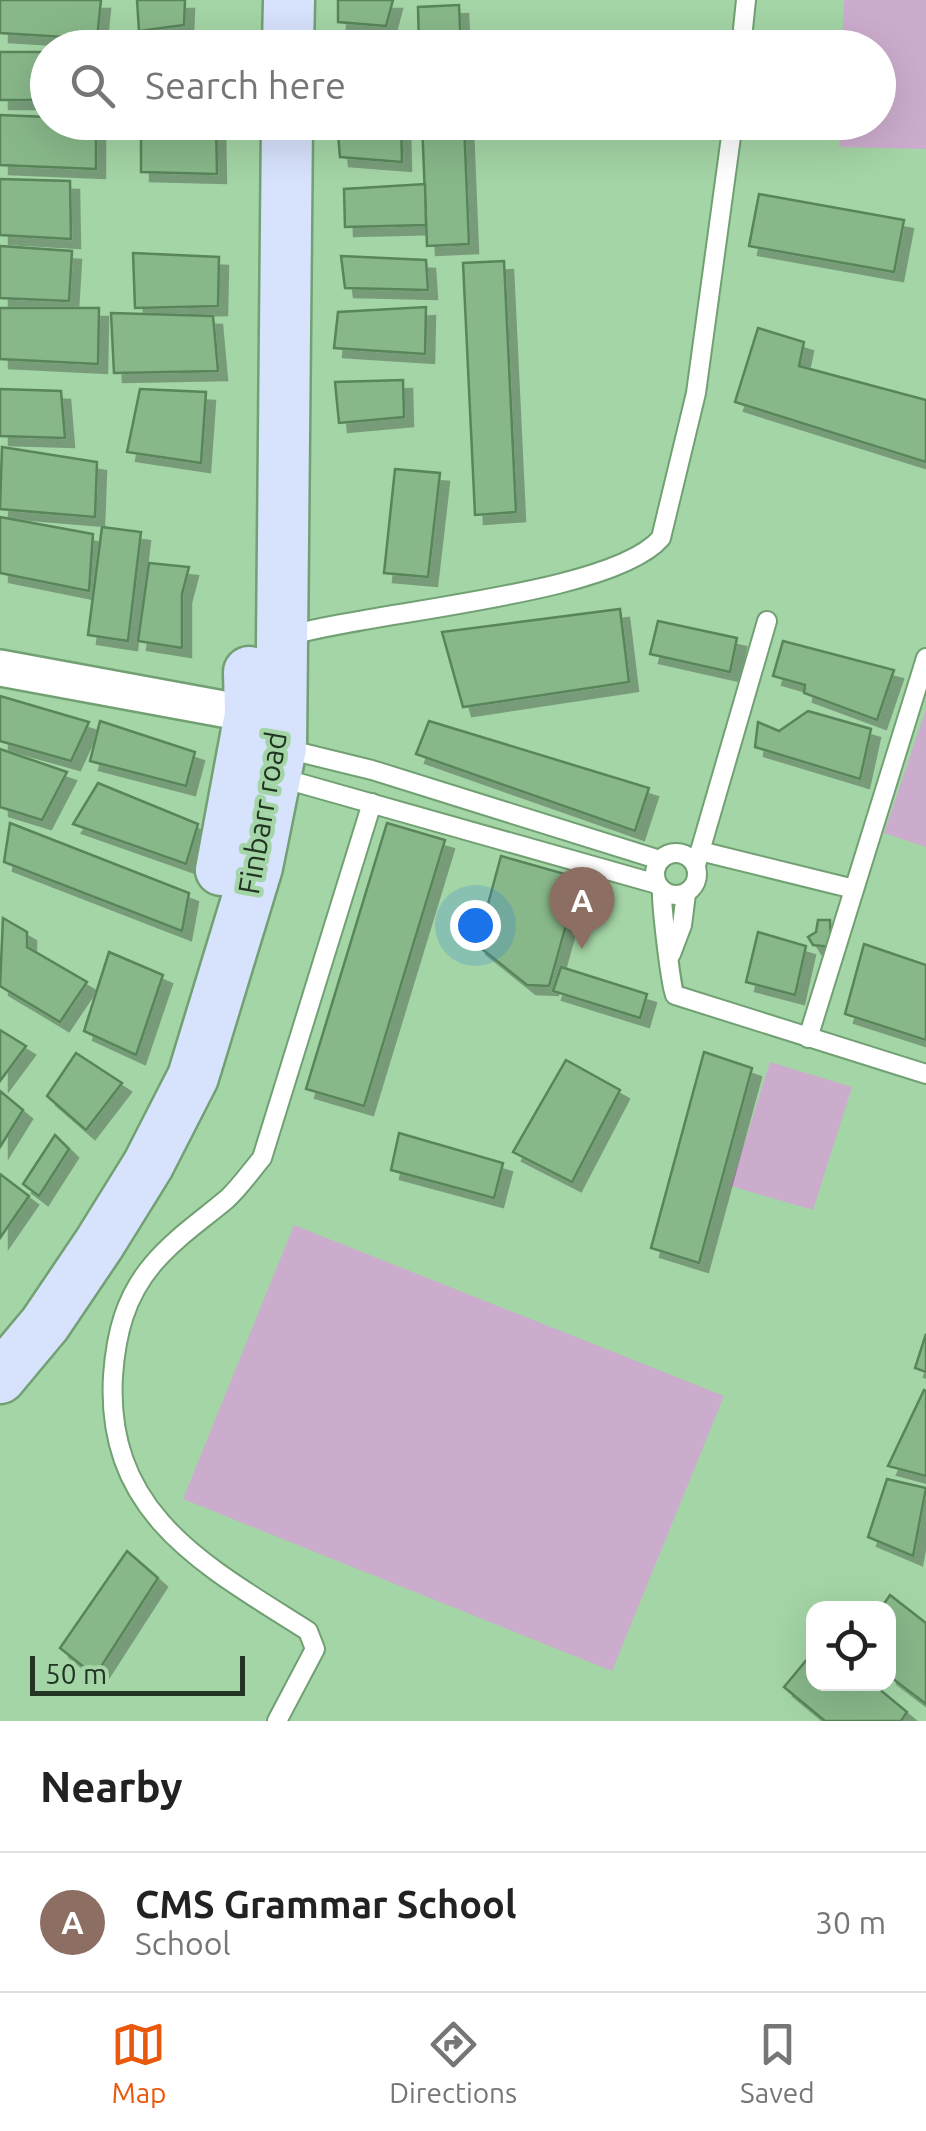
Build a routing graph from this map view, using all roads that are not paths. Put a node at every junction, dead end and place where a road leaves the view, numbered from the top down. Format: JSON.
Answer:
{"nodes":[{"id":1,"x":256,"y":0,"type":"edge"},
{"id":2,"x":289,"y":0,"type":"edge"},
{"id":3,"x":746,"y":0,"type":"edge"},
{"id":4,"x":255,"y":30,"type":"edge"},
{"id":5,"x":288,"y":30,"type":"edge"},
{"id":6,"x":744,"y":30,"type":"edge"},
{"id":7,"x":254,"y":140,"type":"edge"},
{"id":8,"x":287,"y":140,"type":"edge"},
{"id":9,"x":731,"y":140,"type":"edge"},
{"id":10,"x":767,"y":621,"type":"dead end"},
{"id":11,"x":283,"y":638,"type":"junction"},
{"id":12,"x":926,"y":658,"type":"edge"},
{"id":13,"x":0,"y":668,"type":"edge"},
{"id":14,"x":269,"y":747,"type":"junction"},
{"id":15,"x":372,"y":770,"type":"junction"},
{"id":16,"x":368,"y":802,"type":"junction"},
{"id":17,"x":698,"y":858,"type":"junction"},
{"id":18,"x":660,"y":860,"type":"junction"},
{"id":19,"x":659,"y":887,"type":"junction"},
{"id":20,"x":854,"y":889,"type":"junction"},
{"id":21,"x":686,"y":894,"type":"junction"},
{"id":22,"x":671,"y":954,"type":"junction"},
{"id":23,"x":808,"y":1038,"type":"junction"},
{"id":24,"x":926,"y":1074,"type":"edge"},
{"id":25,"x":0,"y":1334,"type":"edge"},
{"id":26,"x":0,"y":1378,"type":"edge"},
{"id":27,"x":277,"y":1721,"type":"edge"}],
"edges":[{"from":1,"to":4,"type":"main road"},
{"from":2,"to":5,"type":"main road"},
{"from":3,"to":6,"type":"lane"},
{"from":7,"to":14,"type":"main road","name":"Finbarr road"},
{"from":8,"to":11,"type":"main road","name":"Finbarr road"},
{"from":9,"to":11,"type":"lane"},
{"from":10,"to":17,"type":"lane"},
{"from":11,"to":14,"type":"main road","name":"Finbarr road"},
{"from":12,"to":20,"type":"lane"},
{"from":13,"to":14,"type":"street"},
{"from":14,"to":15,"type":"lane"},
{"from":14,"to":16,"type":"lane"},
{"from":14,"to":25,"type":"main road","name":"Finbarr road"},
{"from":14,"to":26,"type":"main road","name":"Finbarr road"},
{"from":15,"to":16,"type":"lane"},
{"from":15,"to":18,"type":"lane"},
{"from":16,"to":19,"type":"lane"},
{"from":16,"to":27,"type":"lane"},
{"from":17,"to":18,"type":"lane"},
{"from":17,"to":20,"type":"lane"},
{"from":17,"to":21,"type":"lane"},
{"from":18,"to":19,"type":"lane"},
{"from":19,"to":21,"type":"lane"},
{"from":19,"to":22,"type":"lane"},
{"from":20,"to":23,"type":"lane"},
{"from":21,"to":22,"type":"lane"},
{"from":22,"to":23,"type":"lane"},
{"from":23,"to":24,"type":"lane"}]}
